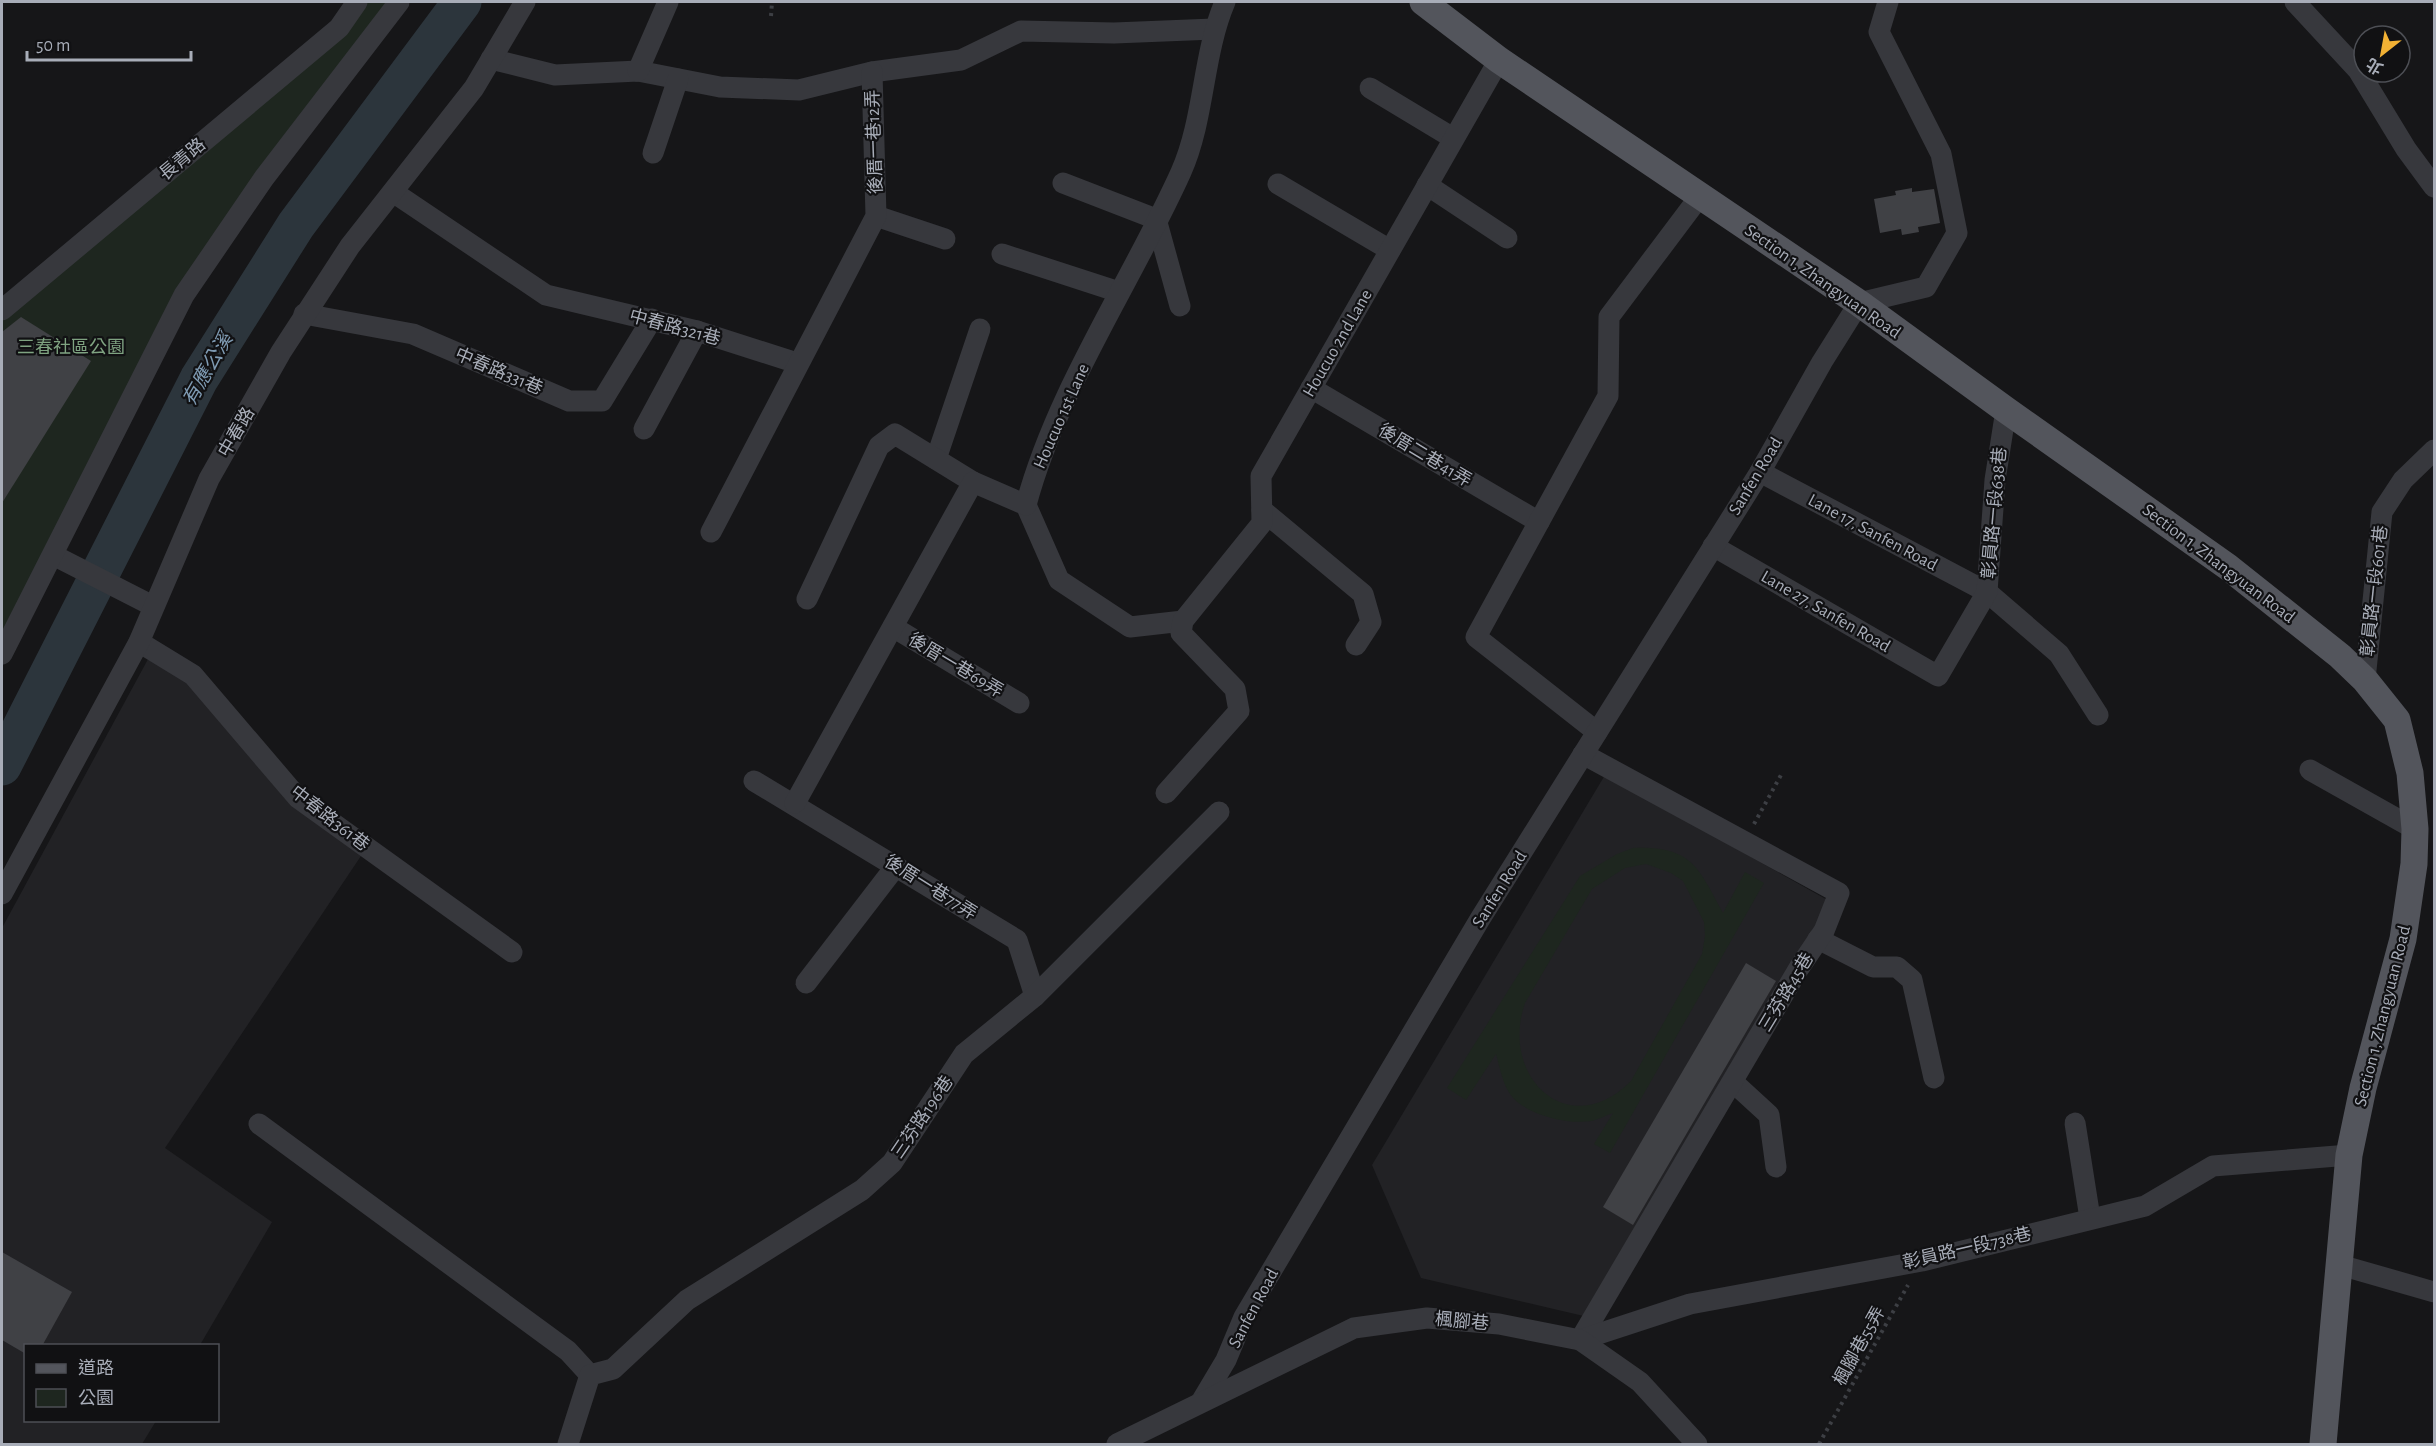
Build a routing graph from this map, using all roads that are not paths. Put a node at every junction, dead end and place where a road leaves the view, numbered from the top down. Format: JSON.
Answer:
{"nodes":[{"id":1,"x":357,"y":2,"type":"edge"},
{"id":2,"x":399,"y":2,"type":"edge"},
{"id":3,"x":525,"y":2,"type":"edge"},
{"id":4,"x":668,"y":2,"type":"edge"},
{"id":5,"x":1226,"y":2,"type":"edge"},
{"id":6,"x":1423,"y":2,"type":"edge"},
{"id":7,"x":1888,"y":2,"type":"edge"},
{"id":8,"x":2295,"y":2,"type":"edge"},
{"id":9,"x":1214,"y":29,"type":"junction"},
{"id":10,"x":491,"y":59,"type":"junction"},
{"id":11,"x":1499,"y":60,"type":"junction"},
{"id":12,"x":638,"y":71,"type":"junction"},
{"id":13,"x":872,"y":72,"type":"junction"},
{"id":14,"x":678,"y":78,"type":"junction"},
{"id":15,"x":1370,"y":88,"type":"dead end"},
{"id":16,"x":1453,"y":138,"type":"junction"},
{"id":17,"x":653,"y":153,"type":"dead end"},
{"id":18,"x":1063,"y":183,"type":"dead end"},
{"id":19,"x":1278,"y":184,"type":"dead end"},
{"id":20,"x":1426,"y":185,"type":"junction"},
{"id":21,"x":2434,"y":187,"type":"edge"},
{"id":22,"x":393,"y":192,"type":"junction"},
{"id":23,"x":1700,"y":196,"type":"junction"},
{"id":24,"x":876,"y":216,"type":"junction"},
{"id":25,"x":1156,"y":219,"type":"junction"},
{"id":26,"x":1507,"y":238,"type":"dead end"},
{"id":27,"x":945,"y":239,"type":"dead end"},
{"id":28,"x":1390,"y":250,"type":"junction"},
{"id":29,"x":1002,"y":254,"type":"dead end"},
{"id":30,"x":1119,"y":292,"type":"junction"},
{"id":31,"x":1859,"y":303,"type":"junction"},
{"id":32,"x":1179,"y":306,"type":"dead end"},
{"id":33,"x":2,"y":310,"type":"edge"},
{"id":34,"x":304,"y":314,"type":"junction"},
{"id":35,"x":652,"y":319,"type":"junction"},
{"id":36,"x":980,"y":329,"type":"dead end"},
{"id":37,"x":697,"y":331,"type":"junction"},
{"id":38,"x":797,"y":363,"type":"junction"},
{"id":39,"x":1311,"y":388,"type":"junction"},
{"id":40,"x":2006,"y":410,"type":"junction"},
{"id":41,"x":644,"y":429,"type":"dead end"},
{"id":42,"x":2434,"y":450,"type":"edge"},
{"id":43,"x":936,"y":459,"type":"junction"},
{"id":44,"x":1760,"y":472,"type":"junction"},
{"id":45,"x":973,"y":482,"type":"junction"},
{"id":46,"x":1026,"y":505,"type":"junction"},
{"id":47,"x":1262,"y":510,"type":"junction"},
{"id":48,"x":1539,"y":522,"type":"junction"},
{"id":49,"x":711,"y":532,"type":"dead end"},
{"id":50,"x":1713,"y":546,"type":"junction"},
{"id":51,"x":53,"y":555,"type":"junction"},
{"id":52,"x":1987,"y":592,"type":"junction"},
{"id":53,"x":807,"y":599,"type":"dead end"},
{"id":54,"x":153,"y":606,"type":"junction"},
{"id":55,"x":1183,"y":621,"type":"junction"},
{"id":56,"x":893,"y":627,"type":"junction"},
{"id":57,"x":140,"y":642,"type":"junction"},
{"id":58,"x":1356,"y":645,"type":"dead end"},
{"id":59,"x":2,"y":654,"type":"edge"},
{"id":60,"x":1938,"y":676,"type":"joint"},
{"id":61,"x":2365,"y":680,"type":"junction"},
{"id":62,"x":1019,"y":703,"type":"dead end"},
{"id":63,"x":2098,"y":715,"type":"dead end"},
{"id":64,"x":1597,"y":732,"type":"junction"},
{"id":65,"x":1583,"y":754,"type":"junction"},
{"id":66,"x":2310,"y":770,"type":"dead end"},
{"id":67,"x":754,"y":781,"type":"dead end"},
{"id":68,"x":1166,"y":793,"type":"dead end"},
{"id":69,"x":795,"y":803,"type":"junction"},
{"id":70,"x":1219,"y":812,"type":"dead end"},
{"id":71,"x":2415,"y":829,"type":"junction"},
{"id":72,"x":896,"y":866,"type":"junction"},
{"id":73,"x":2,"y":894,"type":"edge"},
{"id":74,"x":1818,"y":939,"type":"junction"},
{"id":75,"x":512,"y":952,"type":"dead end"},
{"id":76,"x":806,"y":983,"type":"dead end"},
{"id":77,"x":1035,"y":996,"type":"junction"},
{"id":78,"x":1934,"y":1078,"type":"dead end"},
{"id":79,"x":1733,"y":1082,"type":"junction"},
{"id":80,"x":259,"y":1124,"type":"dead end"},
{"id":81,"x":2074,"y":1124,"type":"dead end"},
{"id":82,"x":2349,"y":1155,"type":"junction"},
{"id":83,"x":1776,"y":1167,"type":"dead end"},
{"id":84,"x":2090,"y":1218,"type":"junction"},
{"id":85,"x":2340,"y":1264,"type":"junction"},
{"id":86,"x":2434,"y":1292,"type":"edge"},
{"id":87,"x":1580,"y":1340,"type":"junction"},
{"id":88,"x":590,"y":1375,"type":"junction"},
{"id":89,"x":1201,"y":1402,"type":"junction"},
{"id":90,"x":568,"y":1444,"type":"edge"},
{"id":91,"x":1117,"y":1444,"type":"edge"},
{"id":92,"x":1697,"y":1444,"type":"edge"},
{"id":93,"x":2323,"y":1444,"type":"edge"}],
"edges":[{"from":1,"to":33,"type":"street","name":"長青路"},
{"from":2,"to":51,"type":"street"},
{"from":3,"to":10,"type":"street","name":"中春路"},
{"from":4,"to":12,"type":"street"},
{"from":5,"to":9,"type":"street","name":"Houcuo 1st Lane"},
{"from":6,"to":11,"type":"main road","name":"Section 1, Zhangyuan Road"},
{"from":7,"to":31,"type":"street"},
{"from":8,"to":21,"type":"street"},
{"from":9,"to":13,"type":"street","name":"後厝一巷12弄"},
{"from":9,"to":25,"type":"street","name":"Houcuo 1st Lane"},
{"from":10,"to":12,"type":"street"},
{"from":10,"to":22,"type":"street","name":"中春路"},
{"from":11,"to":16,"type":"street","name":"Houcuo 2nd Lane"},
{"from":11,"to":23,"type":"main road","name":"Section 1, Zhangyuan Road"},
{"from":12,"to":14,"type":"street"},
{"from":13,"to":14,"type":"street"},
{"from":13,"to":24,"type":"street","name":"後厝一巷12弄"},
{"from":14,"to":17,"type":"street"},
{"from":15,"to":16,"type":"street"},
{"from":16,"to":20,"type":"street","name":"Houcuo 2nd Lane"},
{"from":18,"to":25,"type":"street"},
{"from":19,"to":28,"type":"street"},
{"from":20,"to":26,"type":"street"},
{"from":20,"to":28,"type":"street","name":"Houcuo 2nd Lane"},
{"from":22,"to":34,"type":"street","name":"中春路"},
{"from":22,"to":35,"type":"street","name":"中春路321巷"},
{"from":23,"to":31,"type":"main road","name":"Section 1, Zhangyuan Road"},
{"from":23,"to":48,"type":"street"},
{"from":24,"to":27,"type":"street"},
{"from":24,"to":38,"type":"street","name":"後厝一巷12弄"},
{"from":25,"to":30,"type":"street","name":"Houcuo 1st Lane"},
{"from":25,"to":32,"type":"street"},
{"from":28,"to":39,"type":"street","name":"Houcuo 2nd Lane"},
{"from":29,"to":30,"type":"street"},
{"from":30,"to":46,"type":"street","name":"Houcuo 1st Lane"},
{"from":31,"to":40,"type":"main road","name":"Section 1, Zhangyuan Road"},
{"from":31,"to":44,"type":"street","name":"Sanfen Road"},
{"from":34,"to":35,"type":"street","name":"中春路331巷"},
{"from":34,"to":54,"type":"street","name":"中春路"},
{"from":35,"to":37,"type":"street","name":"中春路321巷"},
{"from":36,"to":43,"type":"street"},
{"from":37,"to":38,"type":"street","name":"中春路321巷"},
{"from":37,"to":41,"type":"street"},
{"from":38,"to":49,"type":"street"},
{"from":39,"to":47,"type":"street","name":"Houcuo 2nd Lane"},
{"from":39,"to":48,"type":"street","name":"後厝二巷41弄"},
{"from":40,"to":52,"type":"street","name":"彰員路一段638巷"},
{"from":40,"to":61,"type":"main road","name":"Section 1, Zhangyuan Road"},
{"from":42,"to":61,"type":"street","name":"彰員路一段601巷"},
{"from":43,"to":45,"type":"street"},
{"from":43,"to":53,"type":"street"},
{"from":44,"to":50,"type":"street","name":"Sanfen Road"},
{"from":44,"to":52,"type":"street","name":"Lane 17, Sanfen Road"},
{"from":45,"to":46,"type":"street"},
{"from":45,"to":56,"type":"street"},
{"from":46,"to":55,"type":"street"},
{"from":47,"to":55,"type":"street","name":"Houcuo 2nd Lane"},
{"from":47,"to":58,"type":"street"},
{"from":48,"to":64,"type":"street"},
{"from":50,"to":60,"type":"street","name":"Lane 27, Sanfen Road"},
{"from":50,"to":64,"type":"street","name":"Sanfen Road"},
{"from":51,"to":54,"type":"street"},
{"from":51,"to":59,"type":"street"},
{"from":52,"to":60,"type":"street","name":"彰員路一段638巷"},
{"from":52,"to":63,"type":"street","name":"Lane 17, Sanfen Road"},
{"from":54,"to":57,"type":"street","name":"中春路"},
{"from":55,"to":68,"type":"street"},
{"from":56,"to":62,"type":"street","name":"後厝一巷69弄"},
{"from":56,"to":69,"type":"street"},
{"from":57,"to":73,"type":"street","name":"中春路"},
{"from":57,"to":75,"type":"street","name":"中春路361巷"},
{"from":61,"to":71,"type":"main road","name":"Section 1, Zhangyuan Road"},
{"from":64,"to":65,"type":"street","name":"Sanfen Road"},
{"from":65,"to":74,"type":"street","name":"三芬路45巷"},
{"from":65,"to":89,"type":"street","name":"Sanfen Road"},
{"from":66,"to":71,"type":"street"},
{"from":67,"to":69,"type":"street","name":"後厝一巷77弄"},
{"from":69,"to":72,"type":"street","name":"後厝一巷77弄"},
{"from":70,"to":77,"type":"street","name":"三芬路196巷"},
{"from":71,"to":82,"type":"main road","name":"Section 1, Zhangyuan Road"},
{"from":72,"to":76,"type":"street"},
{"from":72,"to":77,"type":"street","name":"後厝一巷77弄"},
{"from":74,"to":78,"type":"street"},
{"from":74,"to":79,"type":"street","name":"三芬路45巷"},
{"from":77,"to":88,"type":"street","name":"三芬路196巷"},
{"from":79,"to":83,"type":"street"},
{"from":79,"to":87,"type":"street","name":"三芬路45巷"},
{"from":80,"to":88,"type":"street"},
{"from":81,"to":84,"type":"street"},
{"from":82,"to":84,"type":"street","name":"彰員路一段738巷"},
{"from":82,"to":85,"type":"main road","name":"Section 1, Zhangyuan Road"},
{"from":84,"to":87,"type":"street","name":"彰員路一段738巷"},
{"from":85,"to":86,"type":"street"},
{"from":85,"to":93,"type":"main road","name":"Section 1, Zhangyuan Road"},
{"from":87,"to":89,"type":"street","name":"楓腳巷"},
{"from":87,"to":92,"type":"street","name":"楓腳巷"},
{"from":88,"to":90,"type":"street"},
{"from":89,"to":91,"type":"street"}]}
